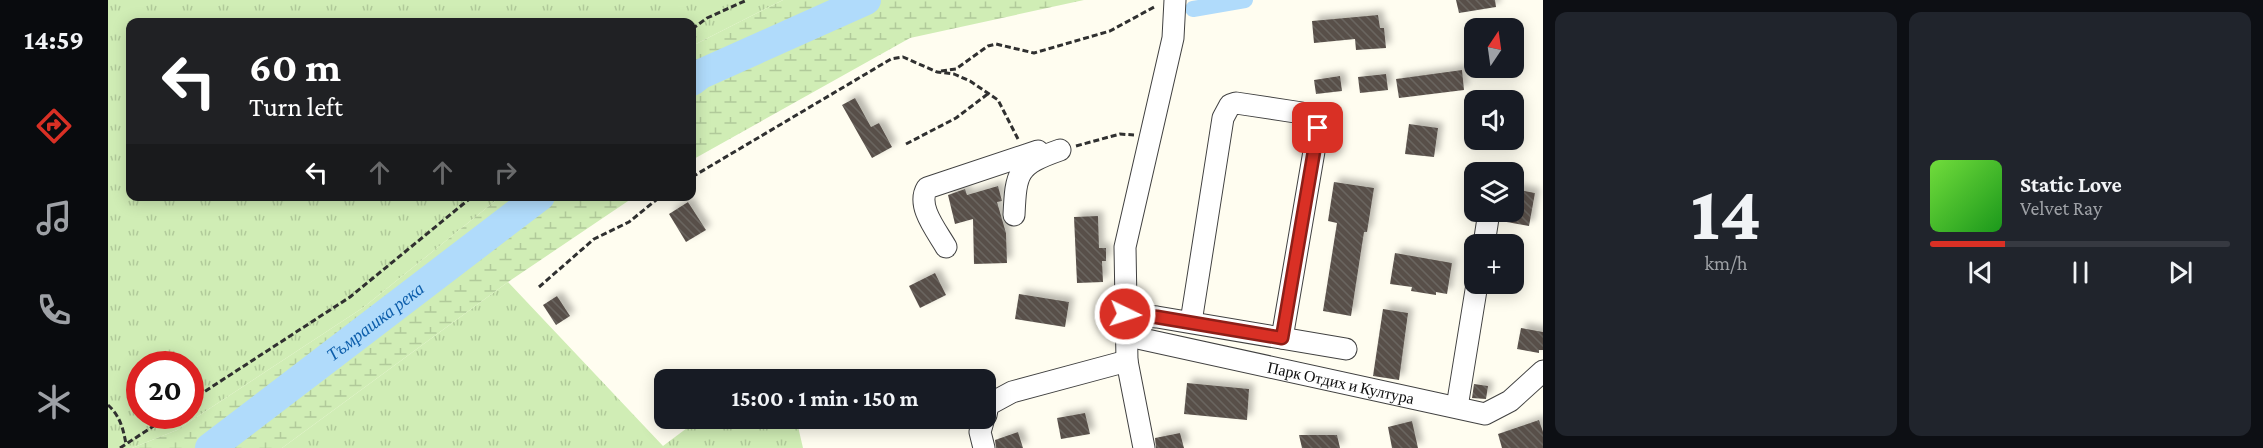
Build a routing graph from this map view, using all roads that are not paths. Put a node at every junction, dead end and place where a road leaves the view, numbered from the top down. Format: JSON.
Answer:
{"nodes":[{"id":1,"x":1168,"y":2,"type":"edge"},
{"id":2,"x":1060,"y":150,"type":"road end"},
{"id":3,"x":1038,"y":151,"type":"road end"},
{"id":4,"x":1014,"y":215,"type":"dead end"},
{"id":5,"x":946,"y":247,"type":"dead end"},
{"id":6,"x":1476,"y":294,"type":"edge"},
{"id":7,"x":1191,"y":322,"type":"junction"},
{"id":8,"x":1125,"y":325,"type":"junction"},
{"id":9,"x":1282,"y":338,"type":"junction"},
{"id":10,"x":1346,"y":349,"type":"dead end"},
{"id":11,"x":1127,"y":360,"type":"junction"},
{"id":12,"x":1543,"y":371,"type":"edge"},
{"id":13,"x":996,"y":401,"type":"edge"},
{"id":14,"x":1457,"y":407,"type":"junction"},
{"id":15,"x":981,"y":429,"type":"edge"},
{"id":16,"x":984,"y":448,"type":"edge"},
{"id":17,"x":1144,"y":448,"type":"edge"}],
"edges":[{"from":1,"to":8,"type":"street"},
{"from":2,"to":4,"type":"street"},
{"from":3,"to":5,"type":"street"},
{"from":6,"to":14,"type":"street"},
{"from":7,"to":8,"type":"street"},
{"from":7,"to":9,"type":"street"},
{"from":7,"to":9,"type":"street"},
{"from":8,"to":11,"type":"street"},
{"from":8,"to":14,"type":"street","name":"Парк Отдих и Култура"},
{"from":9,"to":10,"type":"street"},
{"from":11,"to":13,"type":"street"},
{"from":11,"to":17,"type":"street"},
{"from":12,"to":14,"type":"street","name":"Парк Отдих и Култура"},
{"from":15,"to":16,"type":"street"}]}
